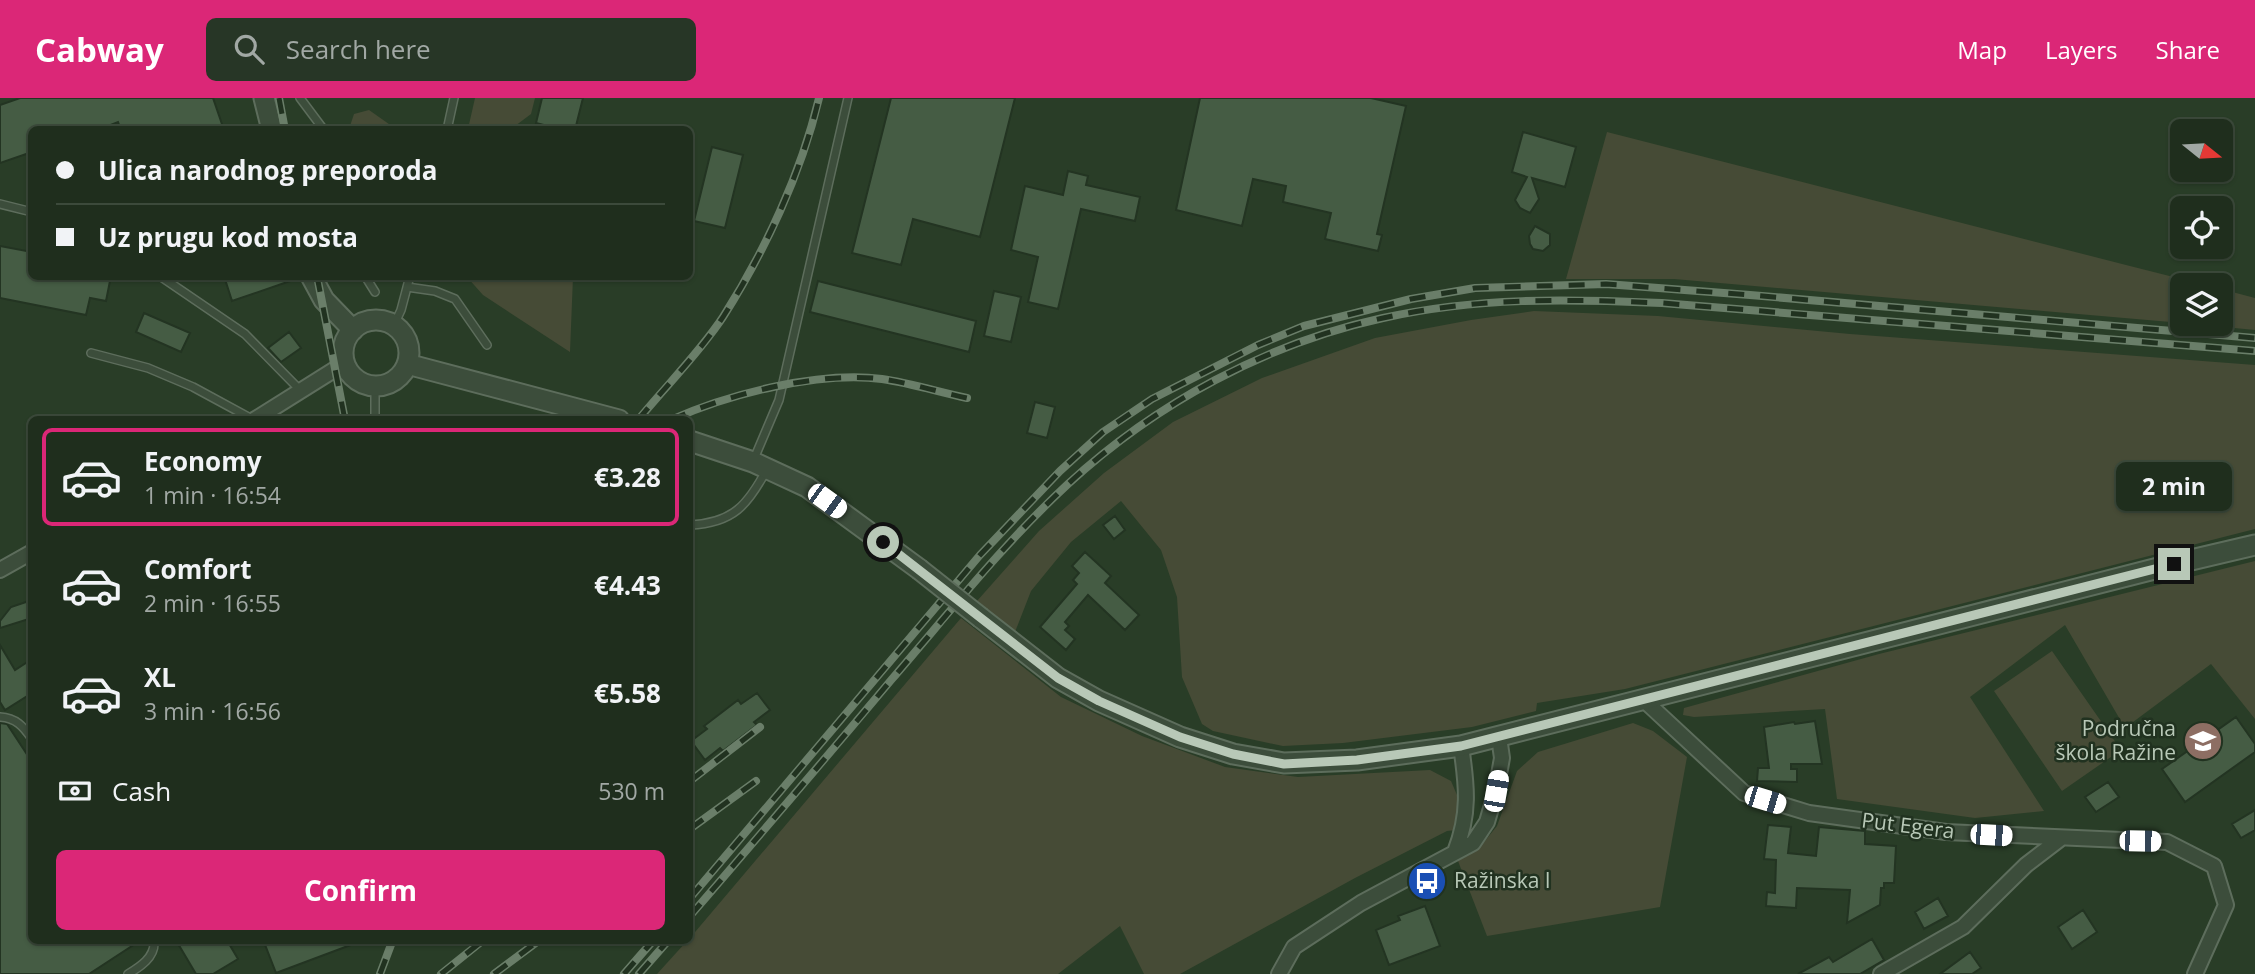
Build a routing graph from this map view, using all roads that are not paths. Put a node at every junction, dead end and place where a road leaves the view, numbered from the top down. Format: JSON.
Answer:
{"nodes":[{"id":1,"x":264,"y":98,"type":"edge"},
{"id":2,"x":300,"y":98,"type":"edge"},
{"id":3,"x":454,"y":98,"type":"edge"},
{"id":4,"x":848,"y":98,"type":"edge"},
{"id":5,"x":271,"y":126,"type":"edge"},
{"id":6,"x":321,"y":126,"type":"edge"},
{"id":7,"x":448,"y":126,"type":"edge"},
{"id":8,"x":0,"y":204,"type":"edge"},
{"id":9,"x":28,"y":211,"type":"edge"},
{"id":10,"x":166,"y":280,"type":"edge"},
{"id":11,"x":313,"y":280,"type":"edge"},
{"id":12,"x":368,"y":280,"type":"edge"},
{"id":13,"x":409,"y":280,"type":"edge"},
{"id":14,"x":407,"y":287,"type":"junction"},
{"id":15,"x":375,"y":292,"type":"dead end"},
{"id":16,"x":394,"y":325,"type":"junction"},
{"id":17,"x":353,"y":330,"type":"junction"},
{"id":18,"x":487,"y":345,"type":"dead end"},
{"id":19,"x":91,"y":353,"type":"dead end"},
{"id":20,"x":345,"y":363,"type":"junction"},
{"id":21,"x":407,"y":364,"type":"junction"},
{"id":22,"x":375,"y":385,"type":"junction"},
{"id":23,"x":300,"y":391,"type":"junction"},
{"id":24,"x":247,"y":416,"type":"edge"},
{"id":25,"x":260,"y":416,"type":"edge"},
{"id":26,"x":375,"y":416,"type":"edge"},
{"id":27,"x":586,"y":416,"type":"edge"},
{"id":28,"x":693,"y":442,"type":"edge"},
{"id":29,"x":760,"y":465,"type":"junction"},
{"id":30,"x":693,"y":525,"type":"edge"},
{"id":31,"x":2255,"y":545,"type":"edge"},
{"id":32,"x":28,"y":554,"type":"edge"},
{"id":33,"x":0,"y":570,"type":"edge"},
{"id":34,"x":1645,"y":701,"type":"junction"},
{"id":35,"x":0,"y":717,"type":"edge"},
{"id":36,"x":28,"y":733,"type":"edge"},
{"id":37,"x":1499,"y":737,"type":"junction"},
{"id":38,"x":1461,"y":746,"type":"junction"},
{"id":39,"x":2060,"y":839,"type":"junction"},
{"id":40,"x":1455,"y":852,"type":"junction"},
{"id":41,"x":154,"y":944,"type":"edge"},
{"id":42,"x":1276,"y":973,"type":"edge"},
{"id":43,"x":128,"y":974,"type":"edge"},
{"id":44,"x":1881,"y":974,"type":"edge"},
{"id":45,"x":2195,"y":974,"type":"edge"}],
"edges":[{"from":1,"to":5,"type":"street"},
{"from":2,"to":6,"type":"lane"},
{"from":3,"to":7,"type":"lane"},
{"from":4,"to":29,"type":"lane"},
{"from":8,"to":9,"type":"lane"},
{"from":10,"to":23,"type":"lane"},
{"from":11,"to":17,"type":"street"},
{"from":12,"to":15,"type":"lane"},
{"from":13,"to":14,"type":"lane"},
{"from":14,"to":16,"type":"lane"},
{"from":14,"to":18,"type":"lane"},
{"from":16,"to":17,"type":"street"},
{"from":16,"to":21,"type":"street"},
{"from":17,"to":20,"type":"street"},
{"from":19,"to":24,"type":"lane"},
{"from":20,"to":22,"type":"street"},
{"from":20,"to":23,"type":"street"},
{"from":21,"to":22,"type":"street"},
{"from":21,"to":27,"type":"street"},
{"from":22,"to":26,"type":"lane"},
{"from":23,"to":25,"type":"street"},
{"from":28,"to":29,"type":"street"},
{"from":29,"to":30,"type":"lane"},
{"from":29,"to":38,"type":"street","bridge":true},
{"from":31,"to":34,"type":"street"},
{"from":32,"to":33,"type":"street"},
{"from":34,"to":37,"type":"street"},
{"from":34,"to":39,"type":"street","name":"Put Egera"},
{"from":35,"to":36,"type":"lane"},
{"from":37,"to":38,"type":"street"},
{"from":37,"to":40,"type":"street"},
{"from":38,"to":40,"type":"street"},
{"from":39,"to":44,"type":"street"},
{"from":39,"to":45,"type":"street","name":"Put Egera"},
{"from":40,"to":42,"type":"street"},
{"from":41,"to":43,"type":"lane"}]}
